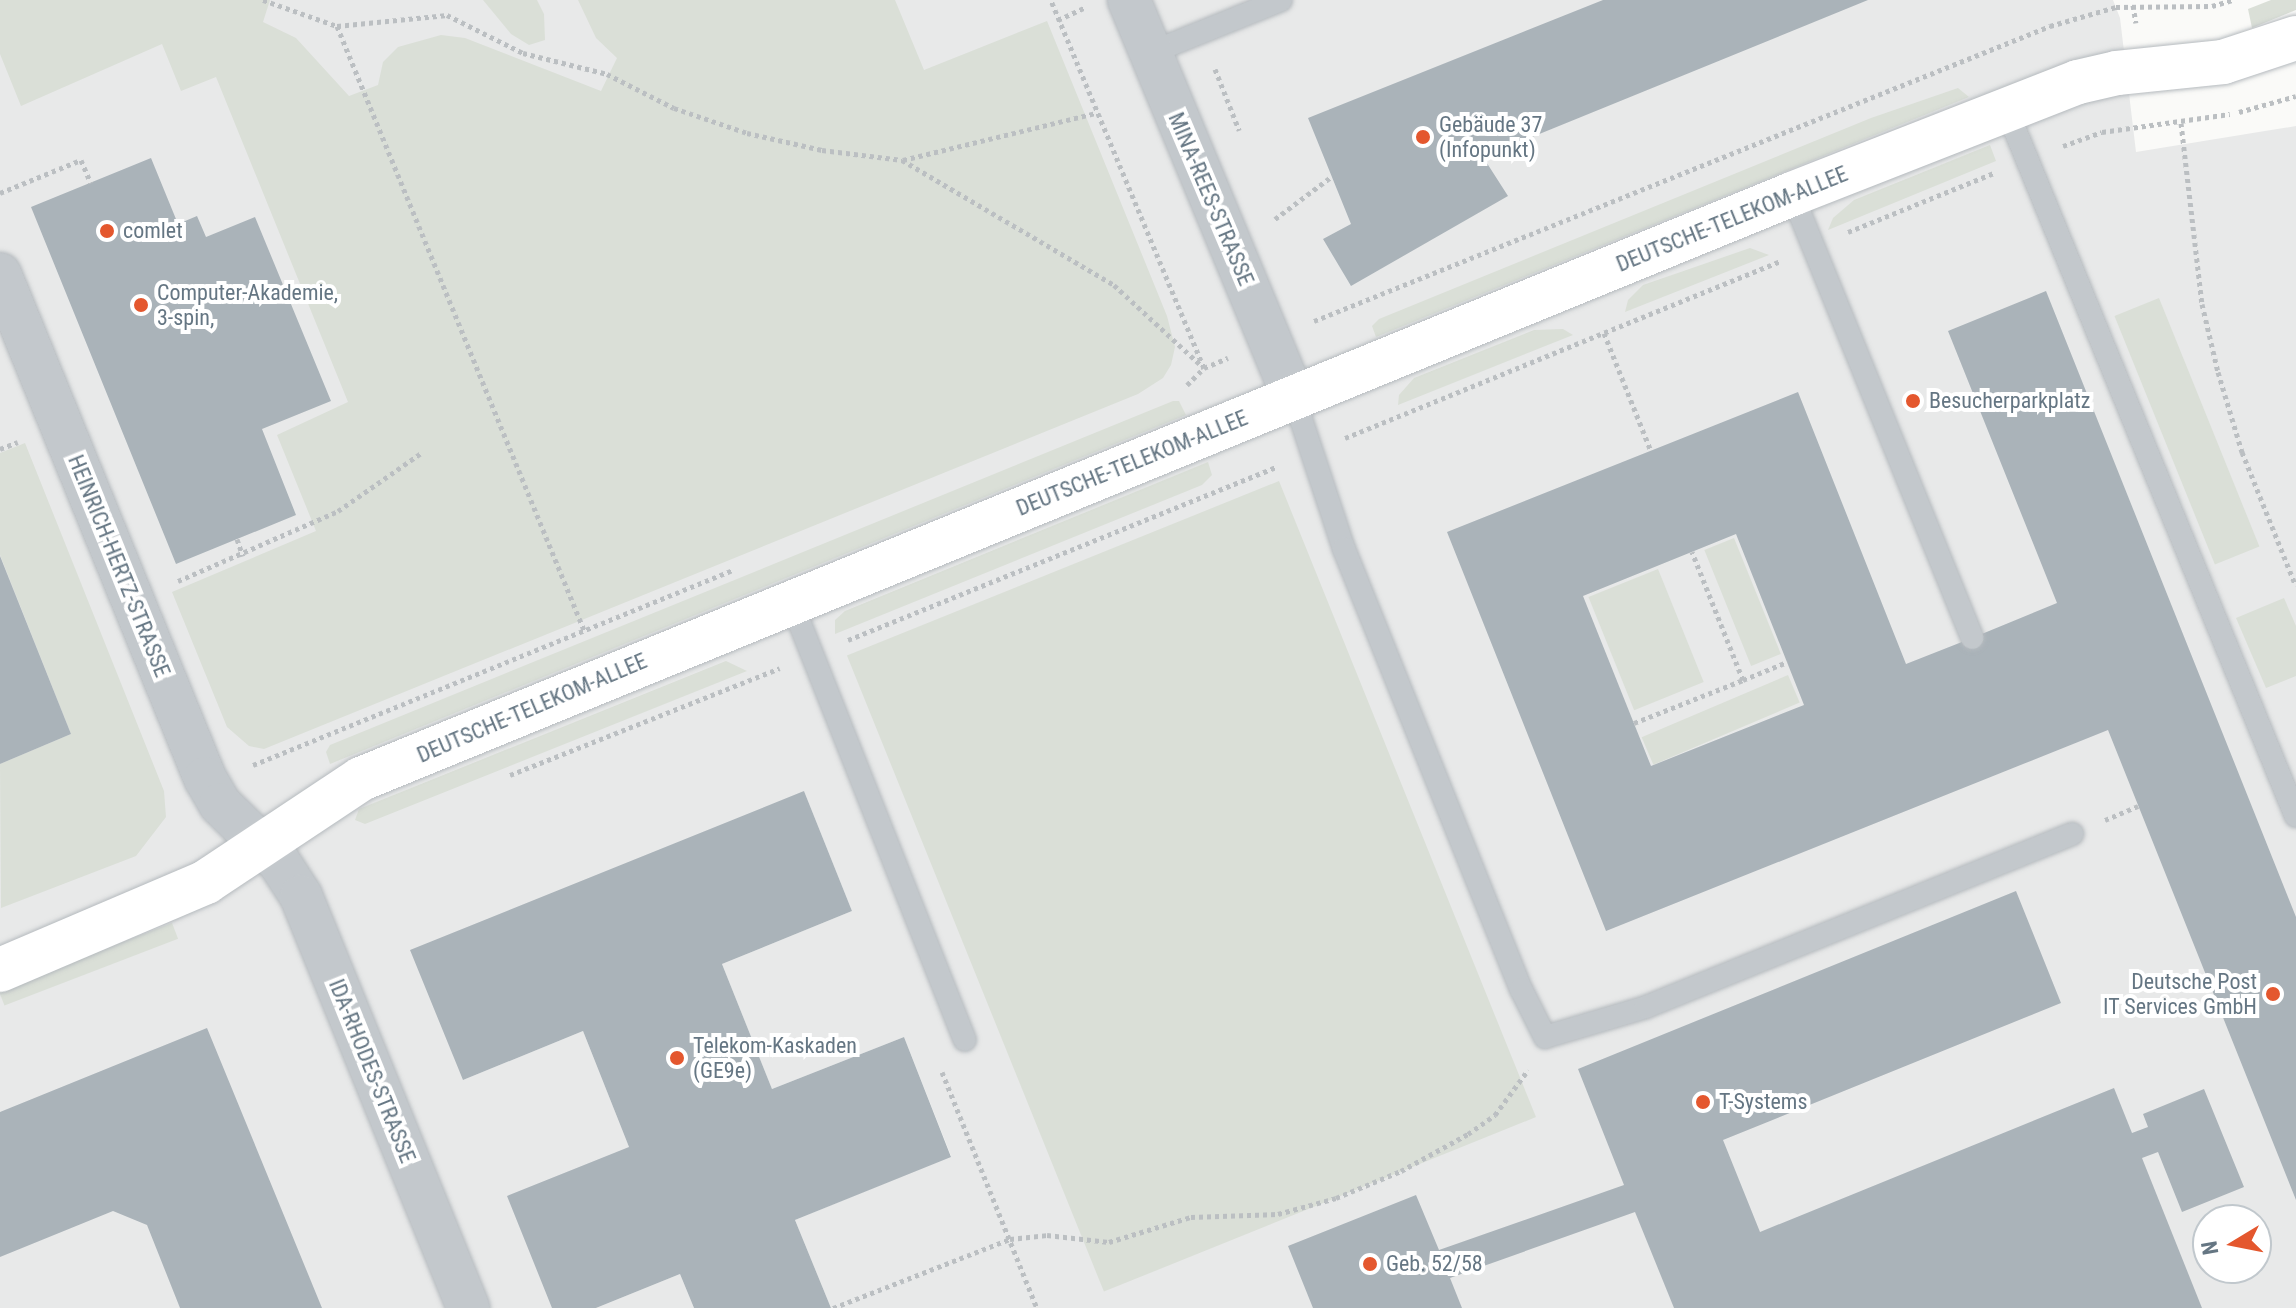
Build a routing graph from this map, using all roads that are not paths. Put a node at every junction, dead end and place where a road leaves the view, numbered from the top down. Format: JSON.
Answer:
{"nodes":[{"id":1,"x":1281,"y":0,"type":"edge"},
{"id":2,"x":1111,"y":2,"type":"edge"},
{"id":3,"x":2296,"y":38,"type":"edge"},
{"id":4,"x":1150,"y":53,"type":"junction"},
{"id":5,"x":2006,"y":108,"type":"junction"},
{"id":6,"x":1792,"y":194,"type":"junction"},
{"id":7,"x":0,"y":274,"type":"edge"},
{"id":8,"x":1294,"y":398,"type":"junction"},
{"id":9,"x":791,"y":601,"type":"junction"},
{"id":10,"x":1972,"y":638,"type":"dead end"},
{"id":11,"x":2296,"y":816,"type":"edge"},
{"id":12,"x":2072,"y":834,"type":"dead end"},
{"id":13,"x":260,"y":844,"type":"junction"},
{"id":14,"x":0,"y":970,"type":"edge"},
{"id":15,"x":965,"y":1040,"type":"dead end"},
{"id":16,"x":468,"y":1308,"type":"edge"}],
"edges":[{"from":1,"to":4,"type":"lane"},
{"from":2,"to":4,"type":"street","name":"MINA-REES-STRASSE"},
{"from":3,"to":5,"type":"main road","name":"DEUTSCHE-TELEKOM-ALLEE"},
{"from":4,"to":8,"type":"street","name":"MINA-REES-STRASSE"},
{"from":5,"to":6,"type":"main road","name":"DEUTSCHE-TELEKOM-ALLEE"},
{"from":5,"to":11,"type":"lane"},
{"from":6,"to":8,"type":"main road","name":"DEUTSCHE-TELEKOM-ALLEE"},
{"from":6,"to":10,"type":"lane"},
{"from":7,"to":13,"type":"street","name":"HEINRICH-HERTZ-STRASSE"},
{"from":8,"to":9,"type":"main road","name":"DEUTSCHE-TELEKOM-ALLEE"},
{"from":8,"to":12,"type":"lane"},
{"from":9,"to":13,"type":"main road","name":"DEUTSCHE-TELEKOM-ALLEE"},
{"from":9,"to":15,"type":"lane"},
{"from":13,"to":14,"type":"main road","name":"DEUTSCHE-TELEKOM-ALLEE"},
{"from":13,"to":16,"type":"street","name":"IDA-RHODES-STRASSE"}]}
